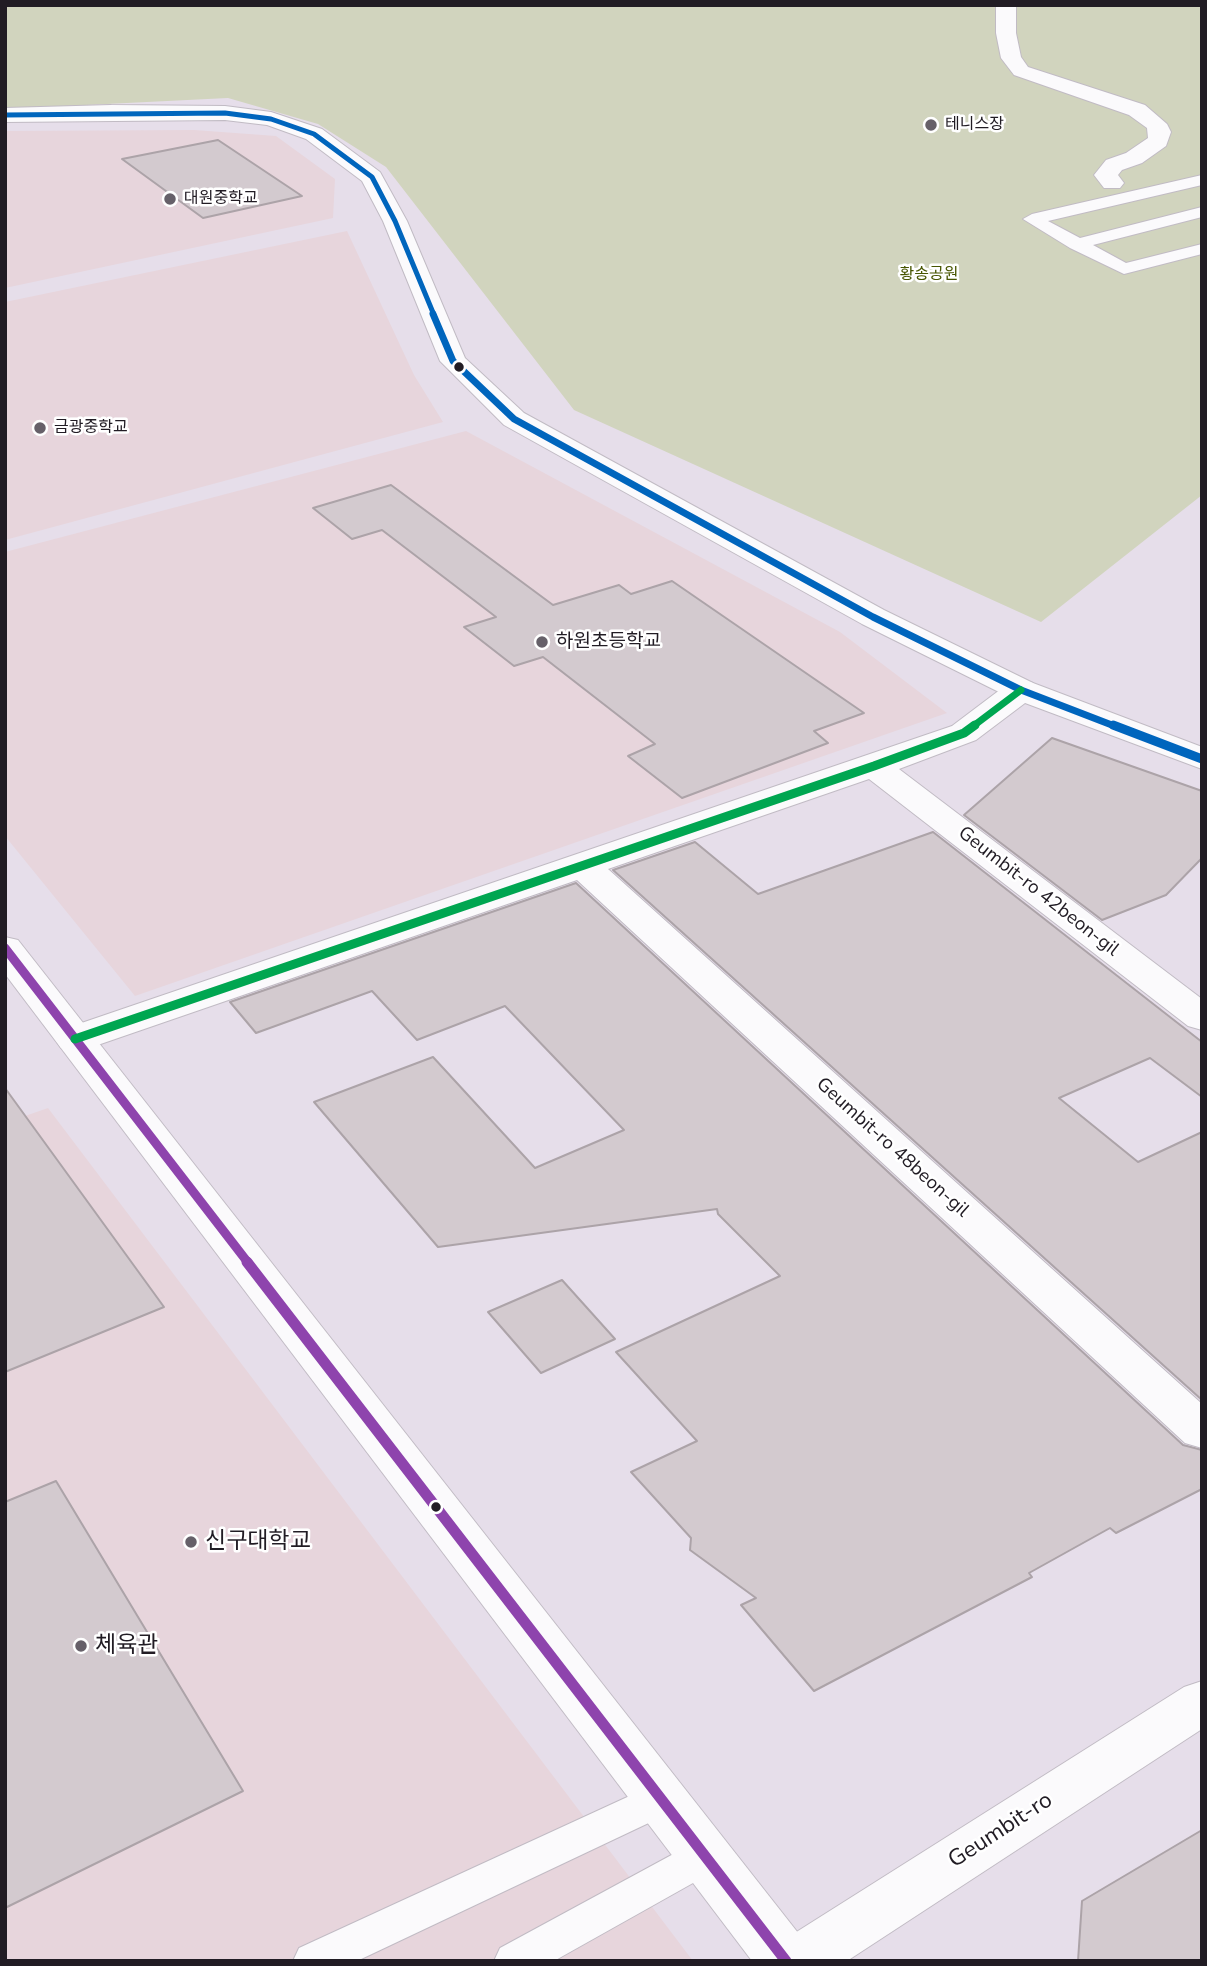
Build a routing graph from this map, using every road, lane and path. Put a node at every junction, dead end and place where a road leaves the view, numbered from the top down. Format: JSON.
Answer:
{"nodes":[{"id":1,"x":1006,"y":5,"type":"edge"},
{"id":2,"x":5,"y":115,"type":"edge"},
{"id":3,"x":1202,"y":180,"type":"edge"},
{"id":4,"x":1111,"y":183,"type":"joint"},
{"id":5,"x":1139,"y":196,"type":"junction"},
{"id":6,"x":1202,"y":212,"type":"edge"},
{"id":7,"x":1182,"y":217,"type":"junction"},
{"id":8,"x":1202,"y":226,"type":"edge"},
{"id":9,"x":1076,"y":244,"type":"junction"},
{"id":10,"x":1202,"y":249,"type":"edge"},
{"id":11,"x":1021,"y":690,"type":"junction"},
{"id":12,"x":1202,"y":759,"type":"edge"},
{"id":13,"x":874,"y":766,"type":"junction"},
{"id":14,"x":583,"y":866,"type":"junction"},
{"id":15,"x":5,"y":948,"type":"edge"},
{"id":16,"x":1202,"y":1018,"type":"edge"},
{"id":17,"x":75,"y":1039,"type":"junction"},
{"id":18,"x":1202,"y":1431,"type":"edge"},
{"id":19,"x":1202,"y":1702,"type":"edge"},
{"id":20,"x":660,"y":1799,"type":"junction"},
{"id":21,"x":705,"y":1857,"type":"junction"},
{"id":22,"x":314,"y":1961,"type":"edge"},
{"id":23,"x":515,"y":1961,"type":"edge"},
{"id":24,"x":786,"y":1961,"type":"edge"},
{"id":25,"x":799,"y":1961,"type":"edge"}],
"edges":[{"from":1,"to":4,"type":"street"},
{"from":2,"to":11,"type":"street"},
{"from":3,"to":5,"type":"lane"},
{"from":4,"to":5,"type":"lane"},
{"from":5,"to":7,"type":"lane"},
{"from":5,"to":9,"type":"lane"},
{"from":6,"to":7,"type":"lane"},
{"from":7,"to":8,"type":"lane"},
{"from":7,"to":9,"type":"lane"},
{"from":9,"to":10,"type":"lane"},
{"from":11,"to":12,"type":"street"},
{"from":11,"to":13,"type":"street"},
{"from":13,"to":14,"type":"street"},
{"from":13,"to":16,"type":"street","name":"Geumbit-ro 42beon-gil"},
{"from":14,"to":17,"type":"street"},
{"from":14,"to":18,"type":"street","name":"Geumbit-ro 48beon-gil"},
{"from":15,"to":17,"type":"street"},
{"from":17,"to":20,"type":"street"},
{"from":19,"to":25,"type":"street","name":"Geumbit-ro"},
{"from":20,"to":21,"type":"street"},
{"from":20,"to":22,"type":"lane"},
{"from":21,"to":23,"type":"lane"},
{"from":21,"to":24,"type":"street"}]}
